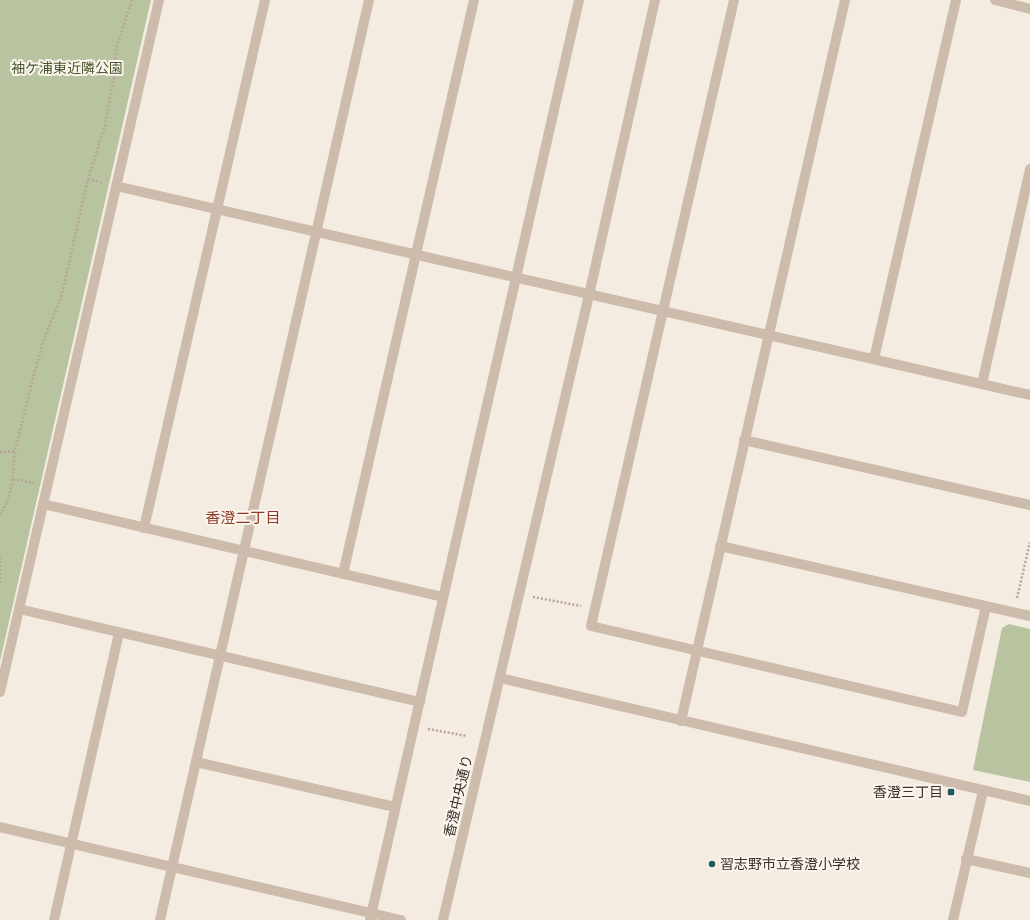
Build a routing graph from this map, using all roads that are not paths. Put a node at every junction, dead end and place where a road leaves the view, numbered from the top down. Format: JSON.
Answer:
{"nodes":[{"id":1,"x":159,"y":0,"type":"edge"},
{"id":2,"x":265,"y":0,"type":"edge"},
{"id":3,"x":369,"y":0,"type":"edge"},
{"id":4,"x":474,"y":0,"type":"edge"},
{"id":5,"x":579,"y":0,"type":"edge"},
{"id":6,"x":655,"y":0,"type":"edge"},
{"id":7,"x":734,"y":0,"type":"edge"},
{"id":8,"x":845,"y":0,"type":"edge"},
{"id":9,"x":956,"y":0,"type":"edge"},
{"id":10,"x":995,"y":0,"type":"edge"},
{"id":11,"x":1030,"y":9,"type":"edge"},
{"id":12,"x":1030,"y":169,"type":"edge"},
{"id":13,"x":116,"y":186,"type":"junction"},
{"id":14,"x":217,"y":208,"type":"junction"},
{"id":15,"x":316,"y":231,"type":"junction"},
{"id":16,"x":417,"y":254,"type":"junction"},
{"id":17,"x":515,"y":278,"type":"junction"},
{"id":18,"x":589,"y":295,"type":"junction"},
{"id":19,"x":662,"y":311,"type":"junction"},
{"id":20,"x":769,"y":335,"type":"junction"},
{"id":21,"x":874,"y":359,"type":"junction"},
{"id":22,"x":982,"y":384,"type":"junction"},
{"id":23,"x":1030,"y":395,"type":"edge"},
{"id":24,"x":744,"y":440,"type":"junction"},
{"id":25,"x":43,"y":504,"type":"junction"},
{"id":26,"x":1030,"y":505,"type":"edge"},
{"id":27,"x":144,"y":528,"type":"junction"},
{"id":28,"x":720,"y":546,"type":"junction"},
{"id":29,"x":244,"y":551,"type":"junction"},
{"id":30,"x":343,"y":574,"type":"junction"},
{"id":31,"x":443,"y":597,"type":"junction"},
{"id":32,"x":986,"y":606,"type":"junction"},
{"id":33,"x":19,"y":609,"type":"junction"},
{"id":34,"x":1030,"y":616,"type":"edge"},
{"id":35,"x":119,"y":633,"type":"junction"},
{"id":36,"x":696,"y":651,"type":"junction"},
{"id":37,"x":220,"y":656,"type":"junction"},
{"id":38,"x":500,"y":678,"type":"junction"},
{"id":39,"x":0,"y":692,"type":"edge"},
{"id":40,"x":420,"y":702,"type":"junction"},
{"id":41,"x":681,"y":721,"type":"junction"},
{"id":42,"x":196,"y":762,"type":"junction"},
{"id":43,"x":983,"y":791,"type":"junction"},
{"id":44,"x":1030,"y":801,"type":"edge"},
{"id":45,"x":396,"y":807,"type":"junction"},
{"id":46,"x":0,"y":827,"type":"edge"},
{"id":47,"x":72,"y":844,"type":"junction"},
{"id":48,"x":966,"y":859,"type":"junction"},
{"id":49,"x":172,"y":867,"type":"junction"},
{"id":50,"x":1030,"y":873,"type":"edge"},
{"id":51,"x":370,"y":916,"type":"edge"},
{"id":52,"x":54,"y":920,"type":"edge"},
{"id":53,"x":160,"y":920,"type":"edge"},
{"id":54,"x":401,"y":920,"type":"edge"},
{"id":55,"x":443,"y":920,"type":"edge"},
{"id":56,"x":953,"y":920,"type":"edge"}],
"edges":[{"from":1,"to":13,"type":"street"},
{"from":2,"to":14,"type":"street"},
{"from":3,"to":15,"type":"street"},
{"from":4,"to":16,"type":"street"},
{"from":5,"to":17,"type":"street"},
{"from":6,"to":18,"type":"street","name":"香澄中央通り"},
{"from":7,"to":19,"type":"street"},
{"from":8,"to":20,"type":"street"},
{"from":9,"to":21,"type":"street"},
{"from":10,"to":11,"type":"street"},
{"from":12,"to":22,"type":"street"},
{"from":13,"to":14,"type":"street"},
{"from":13,"to":25,"type":"street"},
{"from":14,"to":15,"type":"street"},
{"from":14,"to":27,"type":"street"},
{"from":15,"to":16,"type":"street"},
{"from":15,"to":29,"type":"street"},
{"from":16,"to":17,"type":"street"},
{"from":16,"to":30,"type":"street"},
{"from":17,"to":18,"type":"street"},
{"from":17,"to":31,"type":"street"},
{"from":18,"to":19,"type":"street"},
{"from":18,"to":38,"type":"street","name":"香澄中央通り"},
{"from":19,"to":20,"type":"street"},
{"from":19,"to":36,"type":"street"},
{"from":20,"to":21,"type":"street"},
{"from":20,"to":24,"type":"street"},
{"from":21,"to":22,"type":"street"},
{"from":22,"to":23,"type":"street"},
{"from":24,"to":26,"type":"street"},
{"from":24,"to":28,"type":"street"},
{"from":25,"to":27,"type":"street"},
{"from":25,"to":33,"type":"street"},
{"from":27,"to":29,"type":"street"},
{"from":28,"to":32,"type":"street"},
{"from":28,"to":36,"type":"street"},
{"from":29,"to":30,"type":"street"},
{"from":29,"to":37,"type":"street"},
{"from":30,"to":31,"type":"street"},
{"from":31,"to":40,"type":"street"},
{"from":32,"to":34,"type":"street"},
{"from":32,"to":36,"type":"street"},
{"from":33,"to":35,"type":"street"},
{"from":33,"to":39,"type":"street"},
{"from":35,"to":37,"type":"street"},
{"from":35,"to":47,"type":"street"},
{"from":36,"to":41,"type":"street"},
{"from":37,"to":40,"type":"street"},
{"from":37,"to":42,"type":"street"},
{"from":38,"to":41,"type":"street"},
{"from":38,"to":55,"type":"street","name":"香澄中央通り"},
{"from":40,"to":45,"type":"street"},
{"from":41,"to":43,"type":"street"},
{"from":42,"to":45,"type":"street"},
{"from":42,"to":49,"type":"street"},
{"from":43,"to":44,"type":"street"},
{"from":43,"to":48,"type":"street"},
{"from":45,"to":51,"type":"street"},
{"from":46,"to":47,"type":"street"},
{"from":47,"to":49,"type":"street"},
{"from":47,"to":52,"type":"street"},
{"from":48,"to":50,"type":"street"},
{"from":48,"to":56,"type":"street"},
{"from":49,"to":51,"type":"street"},
{"from":49,"to":53,"type":"street"},
{"from":51,"to":54,"type":"street"}]}
